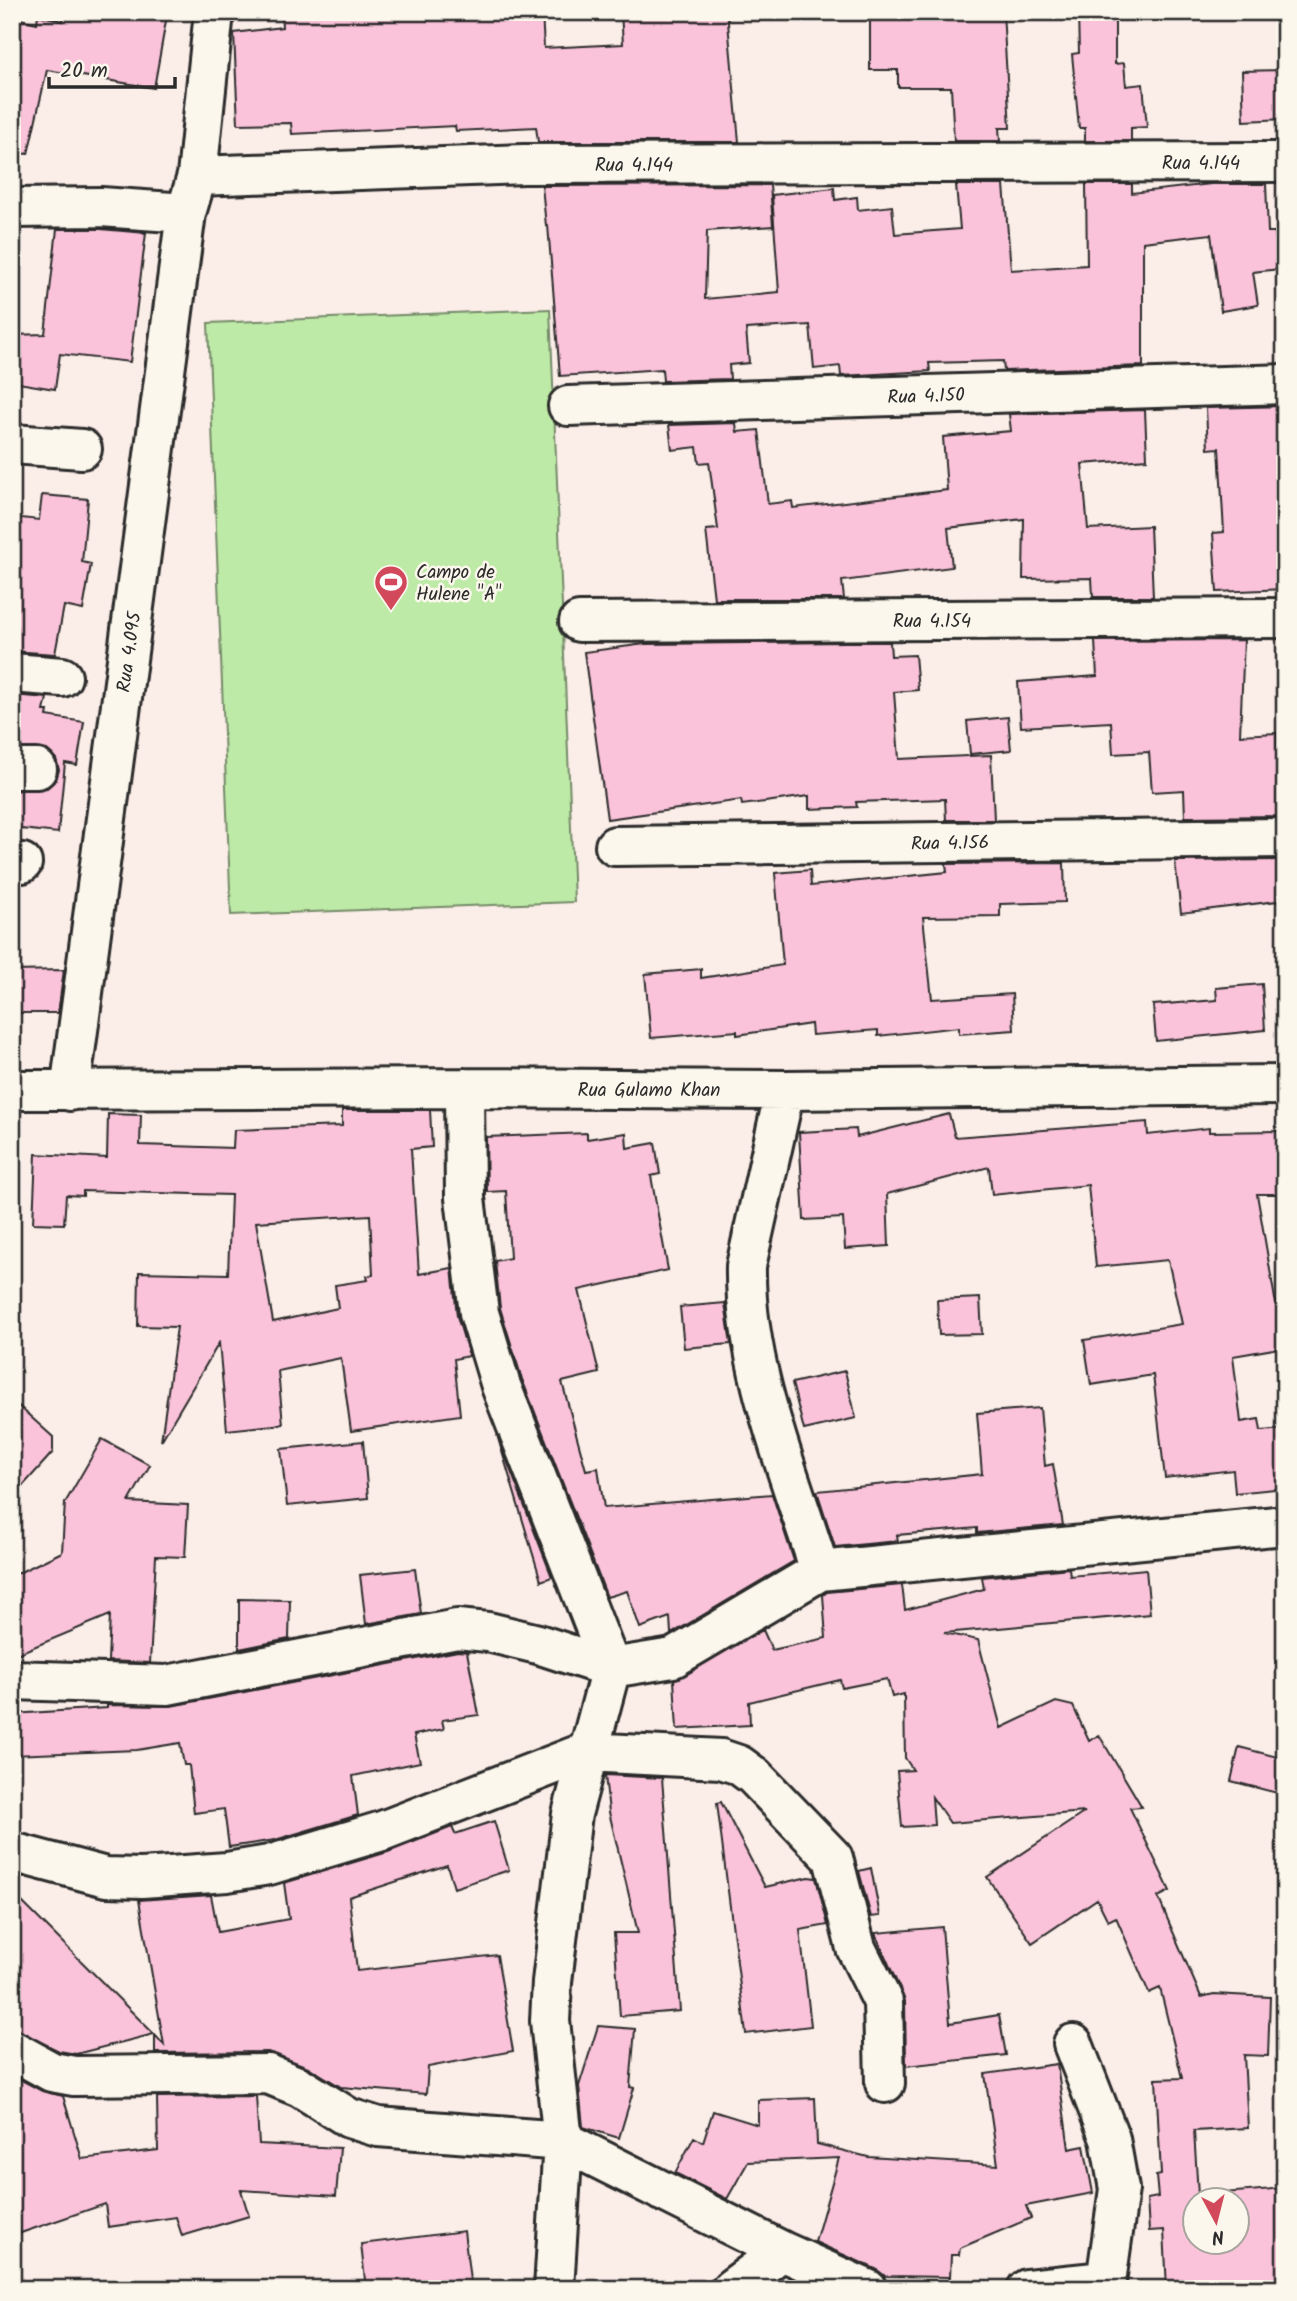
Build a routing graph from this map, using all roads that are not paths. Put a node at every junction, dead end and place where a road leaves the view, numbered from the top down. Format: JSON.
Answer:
{"nodes":[{"id":1,"x":214,"y":12,"type":"edge"},
{"id":2,"x":1285,"y":162,"type":"edge"},
{"id":3,"x":197,"y":176,"type":"junction"},
{"id":4,"x":12,"y":208,"type":"edge"},
{"id":5,"x":187,"y":213,"type":"junction"},
{"id":6,"x":1285,"y":384,"type":"edge"},
{"id":7,"x":568,"y":406,"type":"dead end"},
{"id":8,"x":12,"y":444,"type":"edge"},
{"id":9,"x":82,"y":449,"type":"dead end"},
{"id":10,"x":1285,"y":618,"type":"edge"},
{"id":11,"x":579,"y":622,"type":"dead end"},
{"id":12,"x":12,"y":673,"type":"edge"},
{"id":13,"x":62,"y":677,"type":"dead end"},
{"id":14,"x":1285,"y":838,"type":"edge"},
{"id":15,"x":615,"y":846,"type":"dead end"},
{"id":16,"x":1285,"y":1085,"type":"edge"},
{"id":17,"x":464,"y":1088,"type":"junction"},
{"id":18,"x":12,"y":1090,"type":"edge"},
{"id":19,"x":785,"y":1090,"type":"junction"},
{"id":20,"x":70,"y":1091,"type":"junction"},
{"id":21,"x":1285,"y":1525,"type":"edge"},
{"id":22,"x":820,"y":1571,"type":"junction"},
{"id":23,"x":611,"y":1668,"type":"junction"},
{"id":24,"x":12,"y":1680,"type":"edge"},
{"id":25,"x":586,"y":1752,"type":"junction"},
{"id":26,"x":12,"y":1852,"type":"edge"},
{"id":27,"x":1073,"y":2044,"type":"dead end"},
{"id":28,"x":12,"y":2050,"type":"edge"},
{"id":29,"x":885,"y":2083,"type":"dead end"},
{"id":30,"x":563,"y":2141,"type":"junction"},
{"id":31,"x":782,"y":2251,"type":"junction"},
{"id":32,"x":1105,"y":2285,"type":"edge"},
{"id":33,"x":554,"y":2289,"type":"edge"},
{"id":34,"x":731,"y":2289,"type":"edge"},
{"id":35,"x":867,"y":2289,"type":"edge"},
{"id":36,"x":1027,"y":2289,"type":"edge"}],
"edges":[{"from":1,"to":3,"type":"street"},
{"from":2,"to":3,"type":"street","name":"Rua 4.144"},
{"from":3,"to":5,"type":"street"},
{"from":4,"to":5,"type":"street"},
{"from":5,"to":20,"type":"street","name":"Rua 4.095"},
{"from":6,"to":7,"type":"street","name":"Rua 4.150"},
{"from":8,"to":9,"type":"street"},
{"from":10,"to":11,"type":"street","name":"Rua 4.154"},
{"from":12,"to":13,"type":"street"},
{"from":14,"to":15,"type":"street","name":"Rua 4.156"},
{"from":16,"to":19,"type":"street","name":"Rua Gulamo Khan"},
{"from":17,"to":19,"type":"street","name":"Rua Gulamo Khan"},
{"from":17,"to":20,"type":"street","name":"Rua Gulamo Khan"},
{"from":17,"to":23,"type":"street"},
{"from":18,"to":20,"type":"street","name":"Rua Gulamo Khan"},
{"from":19,"to":22,"type":"street"},
{"from":21,"to":22,"type":"street"},
{"from":22,"to":23,"type":"street"},
{"from":23,"to":24,"type":"street"},
{"from":23,"to":25,"type":"street"},
{"from":25,"to":26,"type":"street"},
{"from":25,"to":29,"type":"street"},
{"from":25,"to":30,"type":"street"},
{"from":27,"to":32,"type":"street"},
{"from":28,"to":30,"type":"street"},
{"from":30,"to":31,"type":"street"},
{"from":30,"to":33,"type":"street"},
{"from":31,"to":34,"type":"street"},
{"from":31,"to":35,"type":"street"},
{"from":32,"to":36,"type":"street"}]}
